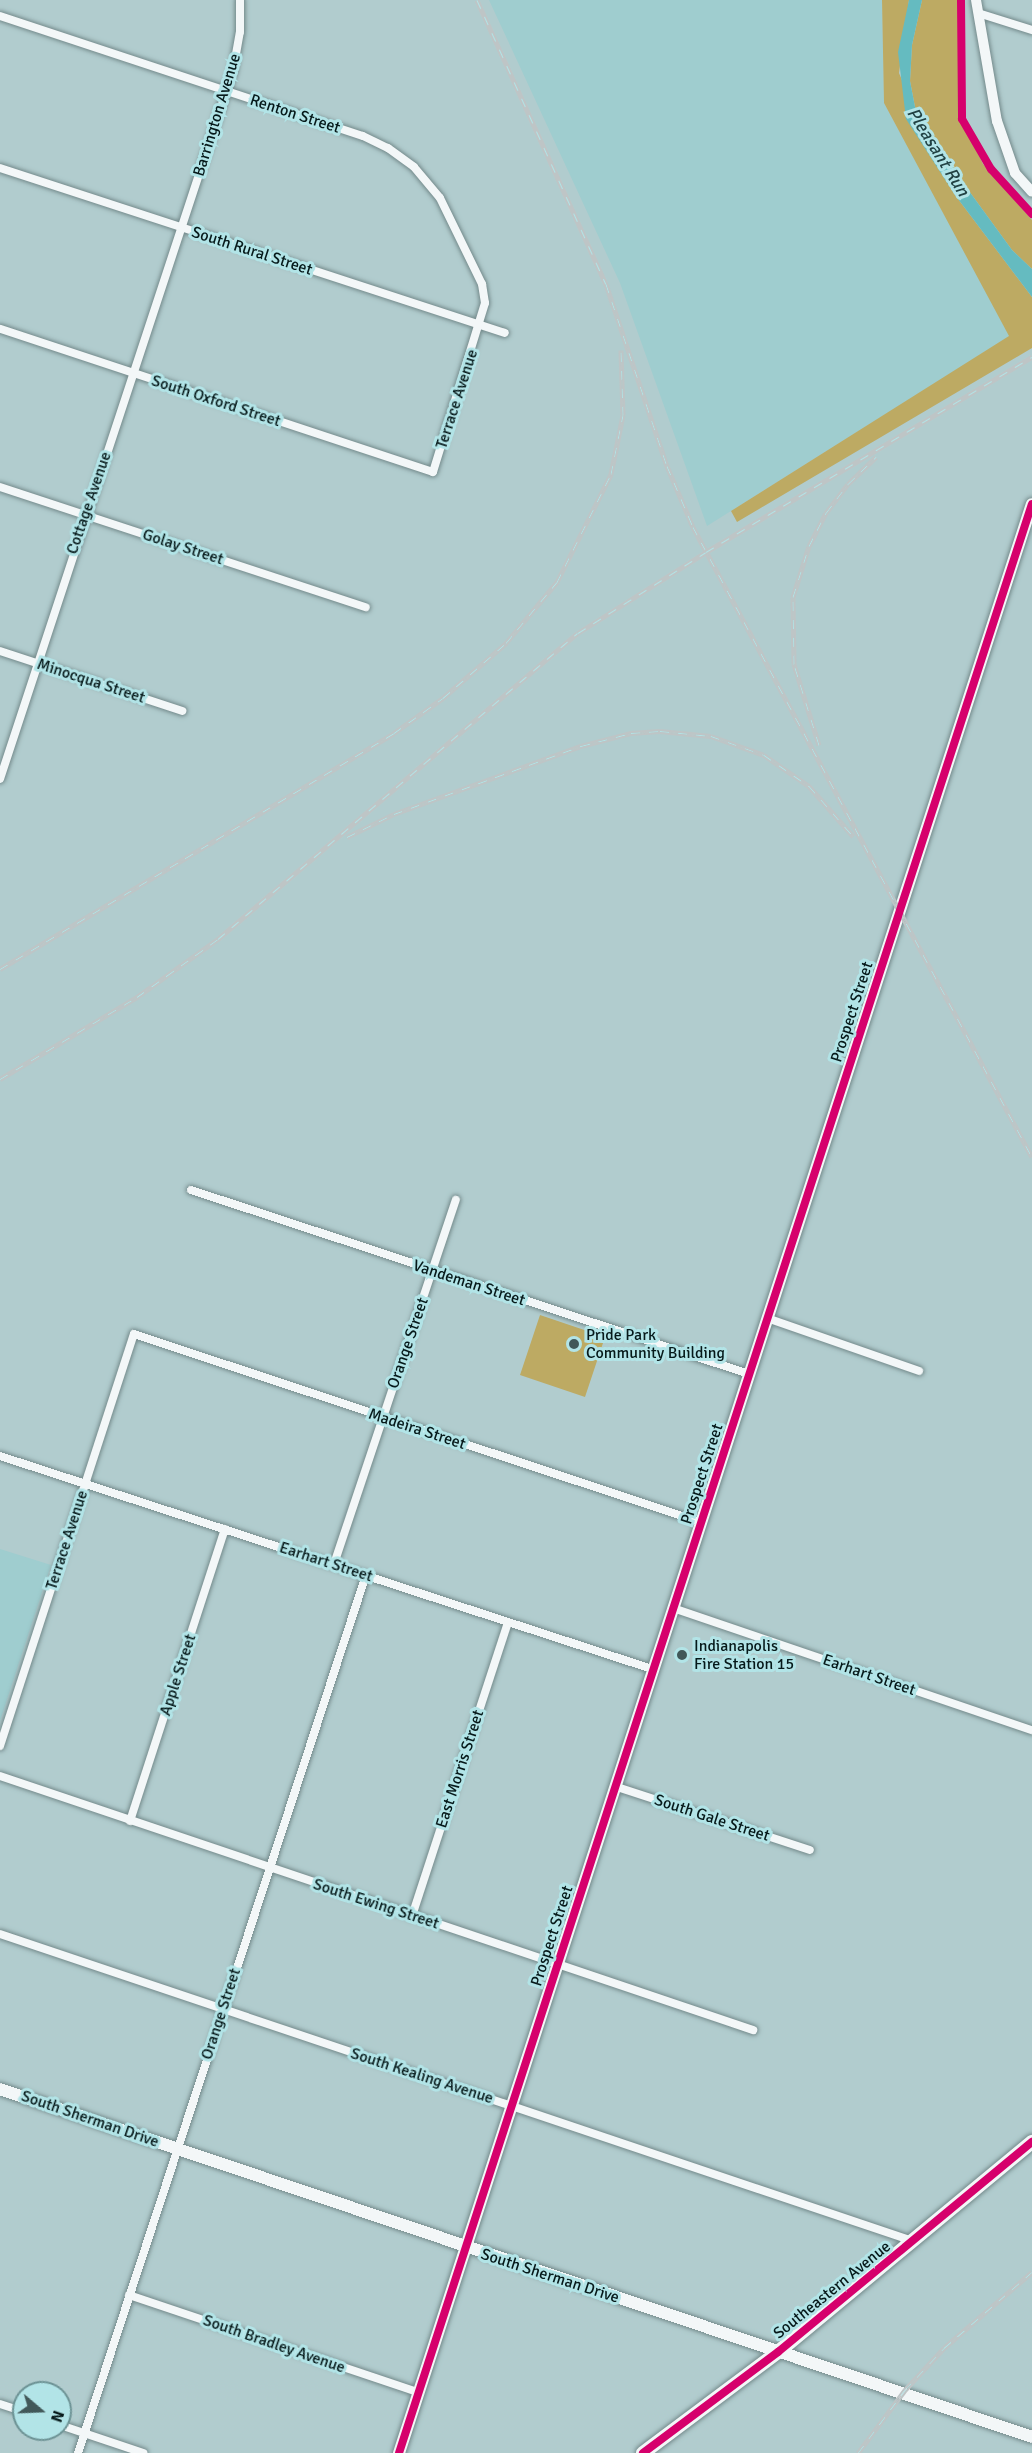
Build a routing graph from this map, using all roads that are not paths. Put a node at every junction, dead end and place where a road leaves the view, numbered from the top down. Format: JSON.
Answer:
{"nodes":[{"id":1,"x":240,"y":0,"type":"edge"},
{"id":2,"x":976,"y":0,"type":"edge"},
{"id":3,"x":978,"y":13,"type":"junction"},
{"id":4,"x":0,"y":16,"type":"edge"},
{"id":5,"x":1032,"y":30,"type":"edge"},
{"id":6,"x":226,"y":91,"type":"junction"},
{"id":7,"x":0,"y":168,"type":"edge"},
{"id":8,"x":1032,"y":192,"type":"edge"},
{"id":9,"x":181,"y":228,"type":"junction"},
{"id":10,"x":480,"y":325,"type":"junction"},
{"id":11,"x":0,"y":329,"type":"edge"},
{"id":12,"x":505,"y":333,"type":"dead end"},
{"id":13,"x":134,"y":374,"type":"junction"},
{"id":14,"x":433,"y":472,"type":"joint"},
{"id":15,"x":0,"y":487,"type":"edge"},
{"id":16,"x":1032,"y":504,"type":"edge"},
{"id":17,"x":84,"y":515,"type":"junction"},
{"id":18,"x":366,"y":607,"type":"dead end"},
{"id":19,"x":0,"y":651,"type":"edge"},
{"id":20,"x":37,"y":663,"type":"junction"},
{"id":21,"x":182,"y":711,"type":"dead end"},
{"id":22,"x":0,"y":779,"type":"edge"},
{"id":23,"x":191,"y":1190,"type":"dead end"},
{"id":24,"x":456,"y":1200,"type":"dead end"},
{"id":25,"x":433,"y":1271,"type":"junction"},
{"id":26,"x":767,"y":1318,"type":"junction"},
{"id":27,"x":134,"y":1334,"type":"joint"},
{"id":28,"x":919,"y":1371,"type":"dead end"},
{"id":29,"x":749,"y":1374,"type":"junction"},
{"id":30,"x":383,"y":1417,"type":"junction"},
{"id":31,"x":0,"y":1456,"type":"edge"},
{"id":32,"x":85,"y":1484,"type":"junction"},
{"id":33,"x":700,"y":1522,"type":"junction"},
{"id":34,"x":225,"y":1529,"type":"junction"},
{"id":35,"x":334,"y":1564,"type":"junction"},
{"id":36,"x":366,"y":1575,"type":"junction"},
{"id":37,"x":673,"y":1608,"type":"junction"},
{"id":38,"x":508,"y":1622,"type":"junction"},
{"id":39,"x":652,"y":1669,"type":"junction"},
{"id":40,"x":1032,"y":1730,"type":"edge"},
{"id":41,"x":0,"y":1746,"type":"edge"},
{"id":42,"x":0,"y":1776,"type":"edge"},
{"id":43,"x":614,"y":1786,"type":"junction"},
{"id":44,"x":130,"y":1821,"type":"junction"},
{"id":45,"x":810,"y":1850,"type":"dead end"},
{"id":46,"x":269,"y":1868,"type":"junction"},
{"id":47,"x":412,"y":1916,"type":"junction"},
{"id":48,"x":0,"y":1934,"type":"edge"},
{"id":49,"x":557,"y":1964,"type":"junction"},
{"id":50,"x":223,"y":2009,"type":"junction"},
{"id":51,"x":753,"y":2030,"type":"dead end"},
{"id":52,"x":0,"y":2089,"type":"edge"},
{"id":53,"x":511,"y":2105,"type":"junction"},
{"id":54,"x":1032,"y":2142,"type":"edge"},
{"id":55,"x":176,"y":2148,"type":"junction"},
{"id":56,"x":913,"y":2241,"type":"junction"},
{"id":57,"x":464,"y":2247,"type":"junction"},
{"id":58,"x":129,"y":2295,"type":"junction"},
{"id":59,"x":778,"y":2352,"type":"junction"},
{"id":60,"x":418,"y":2392,"type":"junction"},
{"id":61,"x":72,"y":2429,"type":"edge"},
{"id":62,"x":84,"y":2433,"type":"junction"},
{"id":63,"x":1032,"y":2437,"type":"edge"},
{"id":64,"x":78,"y":2453,"type":"edge"},
{"id":65,"x":143,"y":2453,"type":"edge"},
{"id":66,"x":399,"y":2453,"type":"edge"},
{"id":67,"x":643,"y":2453,"type":"edge"}],
"edges":[{"from":1,"to":6,"type":"street","name":"Barrington Avenue"},
{"from":2,"to":3,"type":"street"},
{"from":3,"to":5,"type":"street"},
{"from":3,"to":8,"type":"street"},
{"from":4,"to":6,"type":"street","name":"Renton Street"},
{"from":6,"to":9,"type":"street","name":"Barrington Avenue"},
{"from":6,"to":10,"type":"street","name":"Renton Street"},
{"from":7,"to":9,"type":"street","name":"South Rural Street"},
{"from":9,"to":10,"type":"street","name":"South Rural Street"},
{"from":9,"to":13,"type":"street","name":"Cottage Avenue"},
{"from":10,"to":12,"type":"street","name":"South Rural Street"},
{"from":10,"to":14,"type":"street","name":"Terrace Avenue"},
{"from":11,"to":13,"type":"street","name":"South Oxford Street"},
{"from":13,"to":14,"type":"street","name":"South Oxford Street"},
{"from":13,"to":17,"type":"street","name":"Cottage Avenue"},
{"from":15,"to":17,"type":"street","name":"Golay Street"},
{"from":16,"to":26,"type":"main road","name":"Prospect Street"},
{"from":17,"to":18,"type":"street","name":"Golay Street"},
{"from":17,"to":20,"type":"street","name":"Cottage Avenue"},
{"from":19,"to":20,"type":"street","name":"Minocqua Street"},
{"from":20,"to":21,"type":"street","name":"Minocqua Street"},
{"from":20,"to":22,"type":"street","name":"Cottage Avenue"},
{"from":23,"to":25,"type":"street","name":"Vandeman Street"},
{"from":24,"to":25,"type":"street","name":"Orange Street"},
{"from":25,"to":29,"type":"street","name":"Vandeman Street"},
{"from":25,"to":30,"type":"street","name":"Orange Street"},
{"from":26,"to":28,"type":"street"},
{"from":26,"to":29,"type":"main road","name":"Prospect Street"},
{"from":27,"to":30,"type":"street","name":"Madeira Street"},
{"from":27,"to":32,"type":"street","name":"Terrace Avenue"},
{"from":29,"to":33,"type":"main road","name":"Prospect Street"},
{"from":30,"to":33,"type":"street","name":"Madeira Street"},
{"from":30,"to":35,"type":"street","name":"Orange Street"},
{"from":31,"to":32,"type":"street","name":"Earhart Street"},
{"from":32,"to":34,"type":"street","name":"Earhart Street"},
{"from":32,"to":41,"type":"street","name":"Terrace Avenue"},
{"from":33,"to":37,"type":"main road","name":"Prospect Street"},
{"from":34,"to":35,"type":"street","name":"Earhart Street"},
{"from":34,"to":44,"type":"street","name":"Apple Street"},
{"from":35,"to":36,"type":"street","name":"Earhart Street"},
{"from":36,"to":38,"type":"street","name":"Earhart Street"},
{"from":36,"to":46,"type":"street","name":"Orange Street"},
{"from":37,"to":39,"type":"main road","name":"Prospect Street"},
{"from":37,"to":40,"type":"street","name":"Earhart Street"},
{"from":38,"to":39,"type":"street","name":"Earhart Street"},
{"from":38,"to":47,"type":"street","name":"East Morris Street"},
{"from":39,"to":43,"type":"main road","name":"Prospect Street"},
{"from":42,"to":44,"type":"street","name":"South Ewing Street"},
{"from":43,"to":45,"type":"street","name":"South Gale Street"},
{"from":43,"to":49,"type":"main road","name":"Prospect Street"},
{"from":44,"to":46,"type":"street","name":"South Ewing Street"},
{"from":46,"to":47,"type":"street","name":"South Ewing Street"},
{"from":46,"to":50,"type":"street","name":"Orange Street"},
{"from":47,"to":49,"type":"street","name":"South Ewing Street"},
{"from":48,"to":50,"type":"street","name":"South Kealing Avenue"},
{"from":49,"to":51,"type":"street","name":"South Ewing Street"},
{"from":49,"to":53,"type":"main road","name":"Prospect Street"},
{"from":50,"to":53,"type":"street","name":"South Kealing Avenue"},
{"from":50,"to":55,"type":"street","name":"Orange Street"},
{"from":52,"to":55,"type":"main road","name":"South Sherman Drive"},
{"from":53,"to":56,"type":"street","name":"South Kealing Avenue"},
{"from":53,"to":57,"type":"main road","name":"Prospect Street"},
{"from":54,"to":56,"type":"main road","name":"Southeastern Avenue"},
{"from":55,"to":57,"type":"main road","name":"South Sherman Drive"},
{"from":55,"to":58,"type":"street","name":"Orange Street"},
{"from":56,"to":59,"type":"main road","name":"Southeastern Avenue"},
{"from":57,"to":59,"type":"main road","name":"South Sherman Drive"},
{"from":57,"to":60,"type":"main road","name":"Prospect Street"},
{"from":58,"to":60,"type":"street","name":"South Bradley Avenue"},
{"from":58,"to":62,"type":"street","name":"Orange Street"},
{"from":59,"to":63,"type":"main road","name":"South Sherman Drive"},
{"from":59,"to":67,"type":"main road","name":"Southeastern Avenue"},
{"from":60,"to":66,"type":"main road","name":"Prospect Street"},
{"from":61,"to":62,"type":"street"},
{"from":62,"to":64,"type":"street","name":"Orange Street"},
{"from":62,"to":65,"type":"street"}]}
